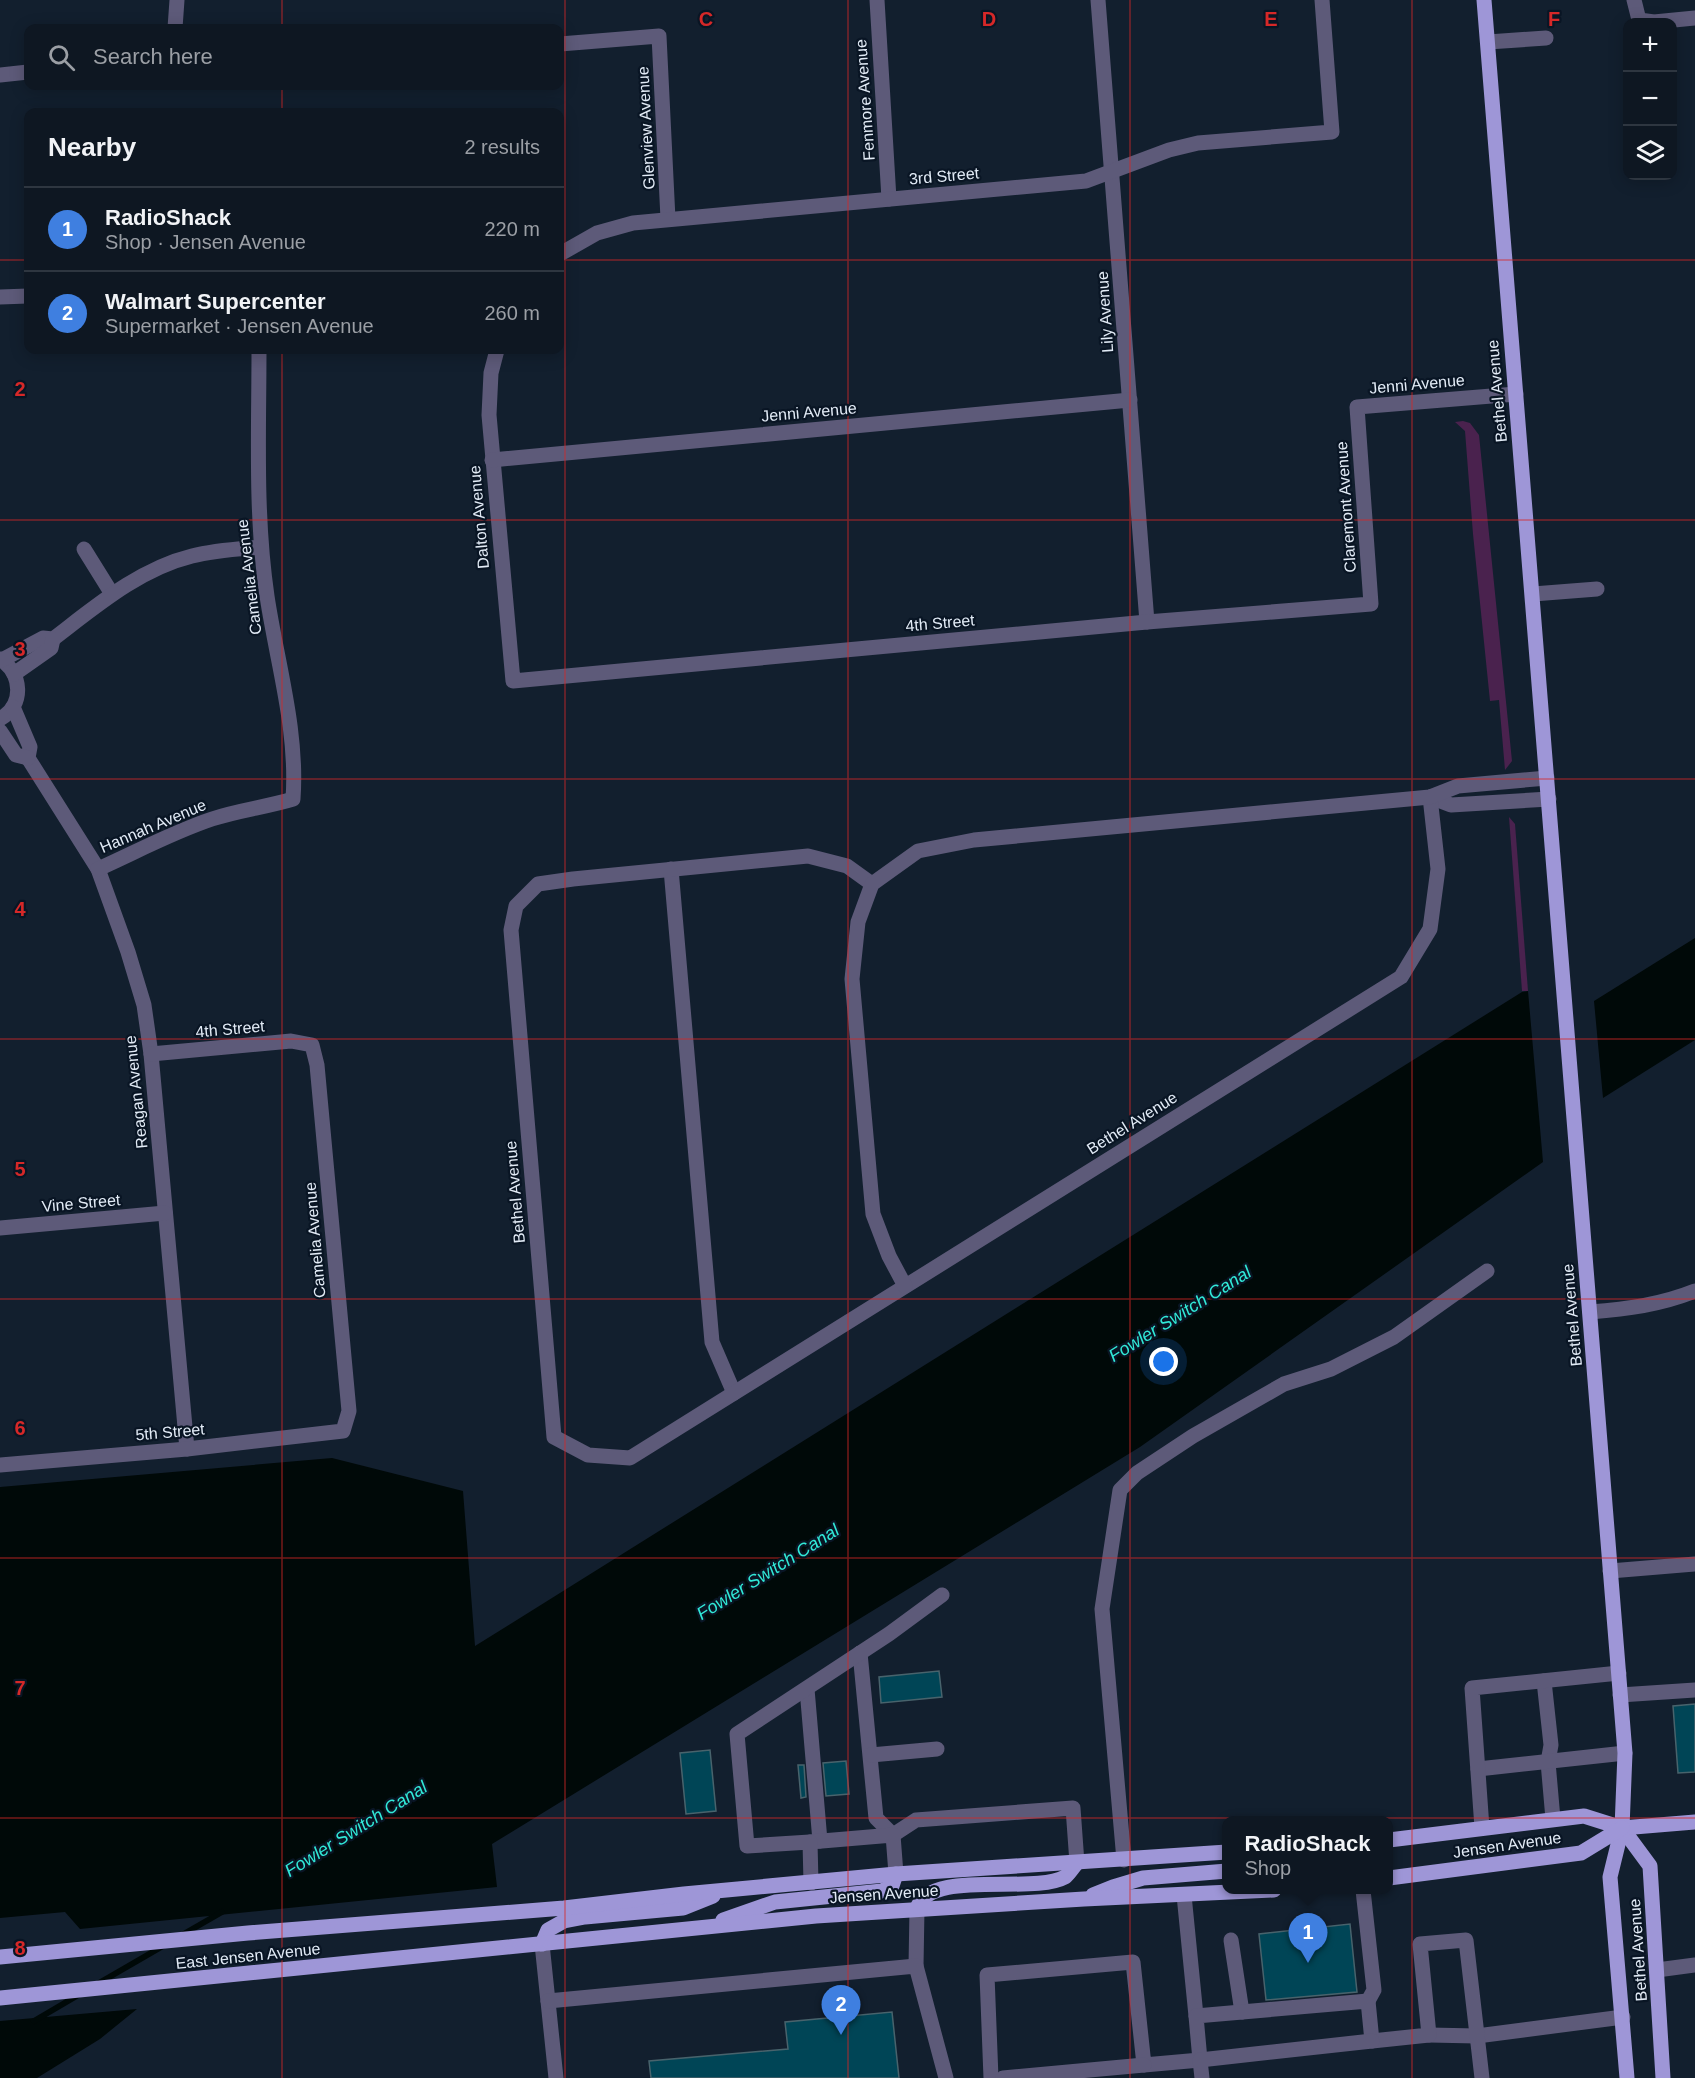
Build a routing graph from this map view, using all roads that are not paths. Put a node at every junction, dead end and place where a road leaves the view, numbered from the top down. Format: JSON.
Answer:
{"nodes":[{"id":1,"x":177,"y":0,"type":"edge"},
{"id":2,"x":877,"y":0,"type":"edge"},
{"id":3,"x":1098,"y":0,"type":"edge"},
{"id":4,"x":1322,"y":0,"type":"edge"},
{"id":5,"x":1484,"y":0,"type":"edge"},
{"id":6,"x":1634,"y":0,"type":"edge"},
{"id":7,"x":1695,"y":18,"type":"edge"},
{"id":8,"x":175,"y":24,"type":"edge"},
{"id":9,"x":1546,"y":38,"type":"dead end"},
{"id":10,"x":1488,"y":42,"type":"junction"},
{"id":11,"x":564,"y":44,"type":"edge"},
{"id":12,"x":24,"y":72,"type":"edge"},
{"id":13,"x":0,"y":75,"type":"edge"},
{"id":14,"x":1112,"y":172,"type":"junction"},
{"id":15,"x":889,"y":199,"type":"junction"},
{"id":16,"x":668,"y":219,"type":"junction"},
{"id":17,"x":564,"y":252,"type":"edge"},
{"id":18,"x":24,"y":296,"type":"edge"},
{"id":19,"x":0,"y":297,"type":"edge"},
{"id":20,"x":259,"y":354,"type":"edge"},
{"id":21,"x":496,"y":354,"type":"edge"},
{"id":22,"x":1516,"y":394,"type":"junction"},
{"id":23,"x":1130,"y":400,"type":"junction"},
{"id":24,"x":1357,"y":407,"type":"joint"},
{"id":25,"x":492,"y":460,"type":"junction"},
{"id":26,"x":261,"y":547,"type":"junction"},
{"id":27,"x":84,"y":549,"type":"dead end"},
{"id":28,"x":1597,"y":589,"type":"dead end"},
{"id":29,"x":112,"y":594,"type":"junction"},
{"id":30,"x":1533,"y":594,"type":"junction"},
{"id":31,"x":1371,"y":604,"type":"joint"},
{"id":32,"x":1147,"y":622,"type":"junction"},
{"id":33,"x":53,"y":639,"type":"junction"},
{"id":34,"x":1,"y":659,"type":"edge"},
{"id":35,"x":14,"y":674,"type":"junction"},
{"id":36,"x":513,"y":681,"type":"joint"},
{"id":37,"x":13,"y":706,"type":"junction"},
{"id":38,"x":0,"y":719,"type":"edge"},
{"id":39,"x":0,"y":731,"type":"edge"},
{"id":40,"x":28,"y":758,"type":"junction"},
{"id":41,"x":1547,"y":778,"type":"junction"},
{"id":42,"x":1430,"y":797,"type":"junction"},
{"id":43,"x":293,"y":799,"type":"joint"},
{"id":44,"x":1549,"y":799,"type":"junction"},
{"id":45,"x":98,"y":869,"type":"junction"},
{"id":46,"x":671,"y":869,"type":"junction"},
{"id":47,"x":872,"y":884,"type":"junction"},
{"id":48,"x":312,"y":1044,"type":"joint"},
{"id":49,"x":151,"y":1053,"type":"junction"},
{"id":50,"x":165,"y":1213,"type":"junction"},
{"id":51,"x":0,"y":1228,"type":"edge"},
{"id":52,"x":1487,"y":1271,"type":"dead end"},
{"id":53,"x":905,"y":1286,"type":"junction"},
{"id":54,"x":1695,"y":1291,"type":"edge"},
{"id":55,"x":1590,"y":1312,"type":"junction"},
{"id":56,"x":734,"y":1393,"type":"junction"},
{"id":57,"x":344,"y":1431,"type":"joint"},
{"id":58,"x":187,"y":1449,"type":"junction"},
{"id":59,"x":0,"y":1465,"type":"edge"},
{"id":60,"x":1695,"y":1564,"type":"edge"},
{"id":61,"x":1610,"y":1571,"type":"junction"},
{"id":62,"x":942,"y":1595,"type":"dead end"},
{"id":63,"x":860,"y":1653,"type":"junction"},
{"id":64,"x":1619,"y":1673,"type":"junction"},
{"id":65,"x":1544,"y":1681,"type":"junction"},
{"id":66,"x":807,"y":1689,"type":"junction"},
{"id":67,"x":1695,"y":1690,"type":"edge"},
{"id":68,"x":1620,"y":1695,"type":"junction"},
{"id":69,"x":937,"y":1749,"type":"dead end"},
{"id":70,"x":1625,"y":1753,"type":"junction"},
{"id":71,"x":871,"y":1755,"type":"junction"},
{"id":72,"x":1548,"y":1762,"type":"junction"},
{"id":73,"x":1478,"y":1769,"type":"junction"},
{"id":74,"x":1553,"y":1820,"type":"junction"},
{"id":75,"x":1695,"y":1822,"type":"edge"},
{"id":76,"x":1482,"y":1828,"type":"junction"},
{"id":77,"x":1622,"y":1828,"type":"junction"},
{"id":78,"x":893,"y":1835,"type":"junction"},
{"id":79,"x":1393,"y":1839,"type":"edge"},
{"id":80,"x":815,"y":1842,"type":"junction"},
{"id":81,"x":1222,"y":1852,"type":"edge"},
{"id":82,"x":1124,"y":1860,"type":"junction"},
{"id":83,"x":1077,"y":1863,"type":"junction"},
{"id":84,"x":1222,"y":1871,"type":"edge"},
{"id":85,"x":896,"y":1874,"type":"junction"},
{"id":86,"x":1393,"y":1877,"type":"edge"},
{"id":87,"x":811,"y":1883,"type":"junction"},
{"id":88,"x":727,"y":1890,"type":"junction"},
{"id":89,"x":1222,"y":1893,"type":"edge"},
{"id":90,"x":1363,"y":1894,"type":"edge"},
{"id":91,"x":1184,"y":1895,"type":"junction"},
{"id":92,"x":1084,"y":1899,"type":"junction"},
{"id":93,"x":917,"y":1910,"type":"junction"},
{"id":94,"x":497,"y":1913,"type":"joint"},
{"id":95,"x":707,"y":1927,"type":"junction"},
{"id":96,"x":1231,"y":1940,"type":"dead end"},
{"id":97,"x":542,"y":1944,"type":"junction"},
{"id":98,"x":499,"y":1949,"type":"joint"},
{"id":99,"x":0,"y":1957,"type":"edge"},
{"id":100,"x":1695,"y":1965,"type":"edge"},
{"id":101,"x":916,"y":1966,"type":"junction"},
{"id":102,"x":1657,"y":1970,"type":"junction"},
{"id":103,"x":0,"y":1998,"type":"edge"},
{"id":104,"x":548,"y":2001,"type":"junction"},
{"id":105,"x":1368,"y":2001,"type":"junction"},
{"id":106,"x":1242,"y":2012,"type":"junction"},
{"id":107,"x":1196,"y":2016,"type":"junction"},
{"id":108,"x":1623,"y":2017,"type":"junction"},
{"id":109,"x":1429,"y":2035,"type":"junction"},
{"id":110,"x":1477,"y":2036,"type":"junction"},
{"id":111,"x":1372,"y":2041,"type":"junction"},
{"id":112,"x":1200,"y":2060,"type":"junction"},
{"id":113,"x":1144,"y":2064,"type":"junction"},
{"id":114,"x":556,"y":2078,"type":"edge"},
{"id":115,"x":946,"y":2078,"type":"edge"},
{"id":116,"x":991,"y":2078,"type":"edge"},
{"id":117,"x":1003,"y":2078,"type":"edge"},
{"id":118,"x":1202,"y":2078,"type":"edge"},
{"id":119,"x":1482,"y":2078,"type":"edge"},
{"id":120,"x":1627,"y":2078,"type":"edge"},
{"id":121,"x":1663,"y":2078,"type":"edge"}],
"edges":[{"from":1,"to":8,"type":"street"},
{"from":2,"to":15,"type":"street","name":"Fenmore Avenue"},
{"from":3,"to":14,"type":"street","name":"Lily Avenue"},
{"from":4,"to":14,"type":"street","name":"3rd Street"},
{"from":5,"to":10,"type":"main road","name":"Bethel Avenue"},
{"from":6,"to":7,"type":"street"},
{"from":9,"to":10,"type":"street"},
{"from":10,"to":22,"type":"main road","name":"Bethel Avenue"},
{"from":11,"to":16,"type":"street","name":"Glenview Avenue"},
{"from":12,"to":13,"type":"street"},
{"from":14,"to":15,"type":"street","name":"3rd Street"},
{"from":14,"to":23,"type":"street","name":"Lily Avenue"},
{"from":15,"to":16,"type":"street","name":"3rd Street"},
{"from":16,"to":17,"type":"street","name":"3rd Street"},
{"from":18,"to":19,"type":"street"},
{"from":20,"to":26,"type":"street","name":"Camelia Avenue"},
{"from":21,"to":25,"type":"street","name":"Dalton Avenue"},
{"from":22,"to":24,"type":"street","name":"Jenni Avenue"},
{"from":22,"to":30,"type":"main road","name":"Bethel Avenue"},
{"from":23,"to":25,"type":"street","name":"Jenni Avenue"},
{"from":23,"to":32,"type":"street","name":"Lily Avenue"},
{"from":24,"to":31,"type":"street","name":"Claremont Avenue"},
{"from":25,"to":36,"type":"street","name":"Dalton Avenue"},
{"from":26,"to":29,"type":"street"},
{"from":26,"to":43,"type":"street","name":"Camelia Avenue"},
{"from":27,"to":29,"type":"street"},
{"from":28,"to":30,"type":"street"},
{"from":29,"to":33,"type":"street"},
{"from":30,"to":41,"type":"main road","name":"Bethel Avenue"},
{"from":31,"to":32,"type":"street","name":"4th Street"},
{"from":32,"to":36,"type":"street","name":"4th Street"},
{"from":33,"to":34,"type":"street"},
{"from":33,"to":35,"type":"street"},
{"from":34,"to":35,"type":"street"},
{"from":35,"to":37,"type":"street"},
{"from":37,"to":38,"type":"street"},
{"from":37,"to":40,"type":"street","name":"Reagan Avenue"},
{"from":39,"to":40,"type":"street","name":"Reagan Avenue"},
{"from":40,"to":45,"type":"street","name":"Reagan Avenue"},
{"from":41,"to":42,"type":"street"},
{"from":41,"to":44,"type":"main road","name":"Bethel Avenue"},
{"from":42,"to":44,"type":"street"},
{"from":42,"to":47,"type":"street"},
{"from":42,"to":53,"type":"street","name":"Bethel Avenue"},
{"from":43,"to":45,"type":"street","name":"Hannah Avenue"},
{"from":44,"to":55,"type":"main road","name":"Bethel Avenue"},
{"from":45,"to":49,"type":"street","name":"Reagan Avenue"},
{"from":46,"to":47,"type":"street","name":"Bethel Avenue"},
{"from":46,"to":56,"type":"street"},
{"from":46,"to":56,"type":"street","name":"Bethel Avenue"},
{"from":47,"to":53,"type":"street"},
{"from":48,"to":49,"type":"street","name":"4th Street"},
{"from":48,"to":57,"type":"street","name":"Camelia Avenue"},
{"from":49,"to":50,"type":"street","name":"Reagan Avenue"},
{"from":50,"to":51,"type":"street","name":"Vine Street"},
{"from":50,"to":58,"type":"street","name":"Reagan Avenue"},
{"from":52,"to":82,"type":"street"},
{"from":53,"to":56,"type":"street","name":"Bethel Avenue"},
{"from":54,"to":55,"type":"street"},
{"from":55,"to":61,"type":"main road","name":"Bethel Avenue"},
{"from":57,"to":58,"type":"street","name":"5th Street"},
{"from":58,"to":59,"type":"street","name":"5th Street"},
{"from":60,"to":61,"type":"street"},
{"from":61,"to":64,"type":"main road","name":"Bethel Avenue"},
{"from":62,"to":63,"type":"street"},
{"from":63,"to":66,"type":"street"},
{"from":63,"to":71,"type":"street"},
{"from":64,"to":65,"type":"street"},
{"from":64,"to":68,"type":"main road","name":"Bethel Avenue"},
{"from":65,"to":72,"type":"street"},
{"from":65,"to":73,"type":"street"},
{"from":66,"to":80,"type":"street"},
{"from":66,"to":80,"type":"street"},
{"from":67,"to":68,"type":"street"},
{"from":68,"to":70,"type":"main road","name":"Bethel Avenue"},
{"from":69,"to":71,"type":"street"},
{"from":70,"to":72,"type":"street"},
{"from":70,"to":77,"type":"main road","name":"Bethel Avenue"},
{"from":71,"to":78,"type":"street"},
{"from":72,"to":73,"type":"street"},
{"from":72,"to":74,"type":"street"},
{"from":73,"to":76,"type":"street"},
{"from":74,"to":76,"type":"main road","name":"Jensen Avenue"},
{"from":74,"to":77,"type":"main road","name":"Jensen Avenue"},
{"from":75,"to":77,"type":"main road","name":"Jensen Avenue"},
{"from":76,"to":79,"type":"main road","name":"Jensen Avenue"},
{"from":77,"to":86,"type":"main road","name":"Jensen Avenue"},
{"from":77,"to":102,"type":"main road","name":"Bethel Avenue"},
{"from":77,"to":108,"type":"main road","name":"Bethel Avenue"},
{"from":78,"to":80,"type":"street"},
{"from":78,"to":83,"type":"street"},
{"from":78,"to":85,"type":"street"},
{"from":80,"to":87,"type":"street"},
{"from":81,"to":82,"type":"main road","name":"Jensen Avenue"},
{"from":82,"to":83,"type":"main road","name":"Jensen Avenue"},
{"from":83,"to":85,"type":"main road","name":"Jensen Avenue"},
{"from":83,"to":93,"type":"main road"},
{"from":84,"to":92,"type":"main road"},
{"from":85,"to":87,"type":"main road","name":"Jensen Avenue"},
{"from":85,"to":95,"type":"main road"},
{"from":87,"to":88,"type":"main road","name":"Jensen Avenue"},
{"from":88,"to":94,"type":"main road","name":"Jensen Avenue"},
{"from":88,"to":97,"type":"main road"},
{"from":89,"to":91,"type":"main road","name":"Jensen Avenue"},
{"from":90,"to":105,"type":"street"},
{"from":91,"to":92,"type":"main road","name":"Jensen Avenue"},
{"from":91,"to":107,"type":"street"},
{"from":92,"to":93,"type":"main road","name":"Jensen Avenue"},
{"from":93,"to":95,"type":"main road","name":"Jensen Avenue"},
{"from":93,"to":101,"type":"street"},
{"from":94,"to":99,"type":"main road","name":"East Jensen Avenue"},
{"from":95,"to":97,"type":"main road","name":"Jensen Avenue"},
{"from":96,"to":106,"type":"street"},
{"from":97,"to":98,"type":"main road","name":"Jensen Avenue"},
{"from":97,"to":104,"type":"street"},
{"from":98,"to":103,"type":"main road","name":"East Jensen Avenue"},
{"from":100,"to":102,"type":"street"},
{"from":101,"to":104,"type":"street"},
{"from":101,"to":115,"type":"street"},
{"from":102,"to":121,"type":"main road","name":"Bethel Avenue"},
{"from":104,"to":114,"type":"street"},
{"from":105,"to":106,"type":"street"},
{"from":105,"to":111,"type":"street"},
{"from":106,"to":107,"type":"street"},
{"from":107,"to":112,"type":"street"},
{"from":108,"to":110,"type":"street"},
{"from":108,"to":120,"type":"main road","name":"Bethel Avenue"},
{"from":109,"to":110,"type":"street"},
{"from":109,"to":110,"type":"street"},
{"from":109,"to":111,"type":"street"},
{"from":110,"to":119,"type":"street"},
{"from":111,"to":112,"type":"street"},
{"from":112,"to":113,"type":"street"},
{"from":112,"to":118,"type":"street"},
{"from":113,"to":116,"type":"street"},
{"from":113,"to":117,"type":"street"}]}
